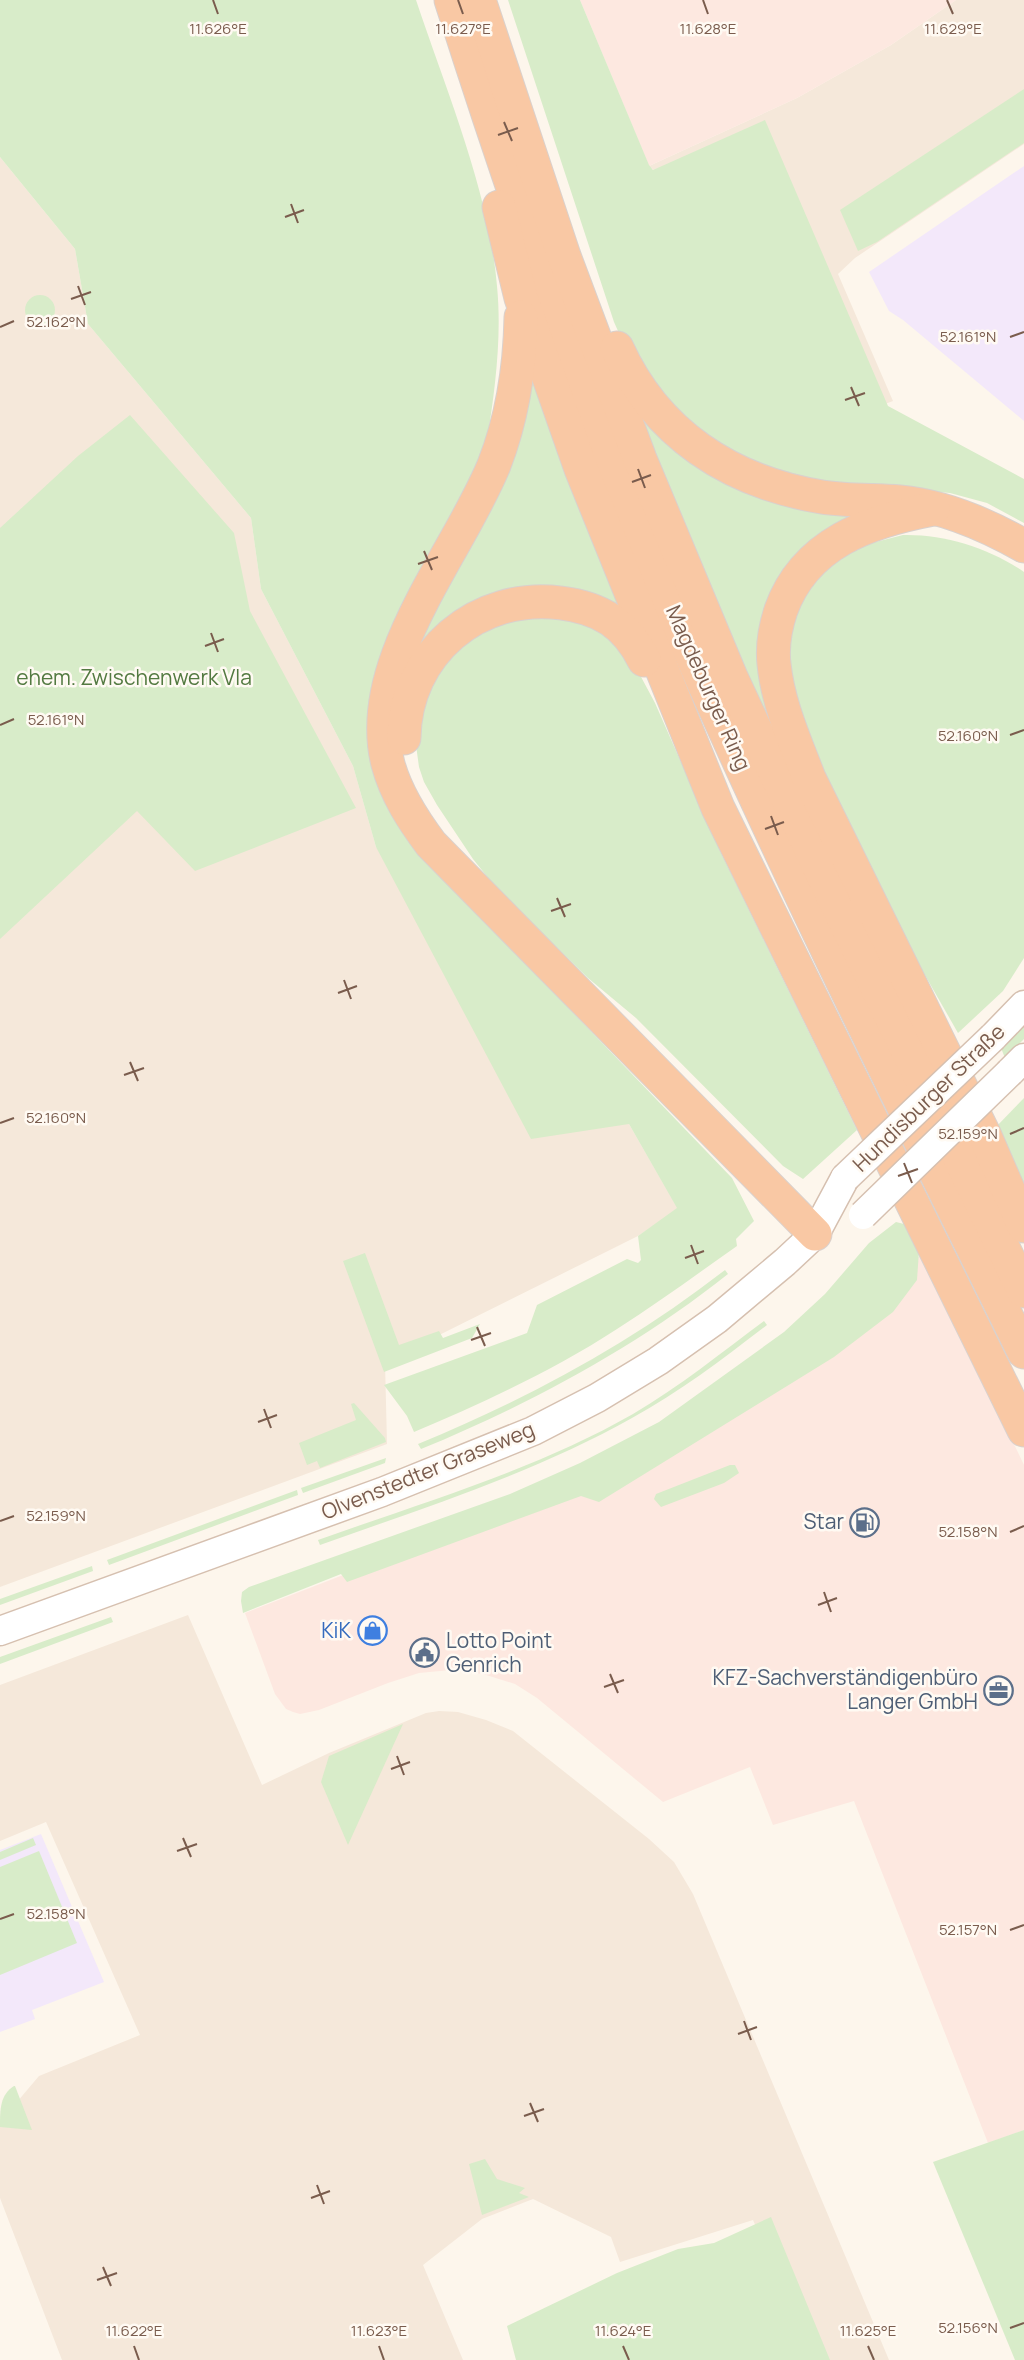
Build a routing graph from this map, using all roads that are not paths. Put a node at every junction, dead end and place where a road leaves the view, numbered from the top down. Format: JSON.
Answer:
{"nodes":[{"id":1,"x":451,"y":0,"type":"edge"},
{"id":2,"x":479,"y":0,"type":"edge"},
{"id":3,"x":483,"y":102,"type":"junction"},
{"id":4,"x":564,"y":256,"type":"junction"},
{"id":5,"x":521,"y":297,"type":"junction"},
{"id":6,"x":933,"y":509,"type":"junction"},
{"id":7,"x":1024,"y":546,"type":"edge"},
{"id":8,"x":680,"y":714,"type":"junction"},
{"id":9,"x":463,"y":875,"type":"junction"},
{"id":10,"x":1024,"y":1005,"type":"edge"},
{"id":11,"x":1017,"y":1065,"type":"edge"},
{"id":12,"x":1024,"y":1226,"type":"edge"},
{"id":13,"x":815,"y":1234,"type":"junction"},
{"id":14,"x":1024,"y":1291,"type":"edge"},
{"id":15,"x":1024,"y":1352,"type":"edge"},
{"id":16,"x":1024,"y":1430,"type":"edge"},
{"id":17,"x":0,"y":1632,"type":"edge"}],
"edges":[{"from":1,"to":3,"type":"highway","name":"Magdeburger Ring"},
{"from":2,"to":4,"type":"highway","name":"Magdeburger Ring"},
{"from":3,"to":5,"type":"highway"},
{"from":3,"to":15,"type":"highway","name":"Magdeburger Ring"},
{"from":4,"to":6,"type":"highway"},
{"from":4,"to":14,"type":"highway","name":"Magdeburger Ring"},
{"from":5,"to":8,"type":"highway"},
{"from":5,"to":9,"type":"highway"},
{"from":6,"to":7,"type":"highway"},
{"from":6,"to":12,"type":"highway"},
{"from":8,"to":9,"type":"highway"},
{"from":8,"to":16,"type":"highway"},
{"from":9,"to":13,"type":"highway"},
{"from":10,"to":13,"type":"main road","name":"Hundisburger Straße","bridge":true},
{"from":11,"to":13,"type":"main road","name":"Hundisburger Straße","bridge":true},
{"from":13,"to":17,"type":"main road","name":"Olvenstedter Graseweg"}]}
